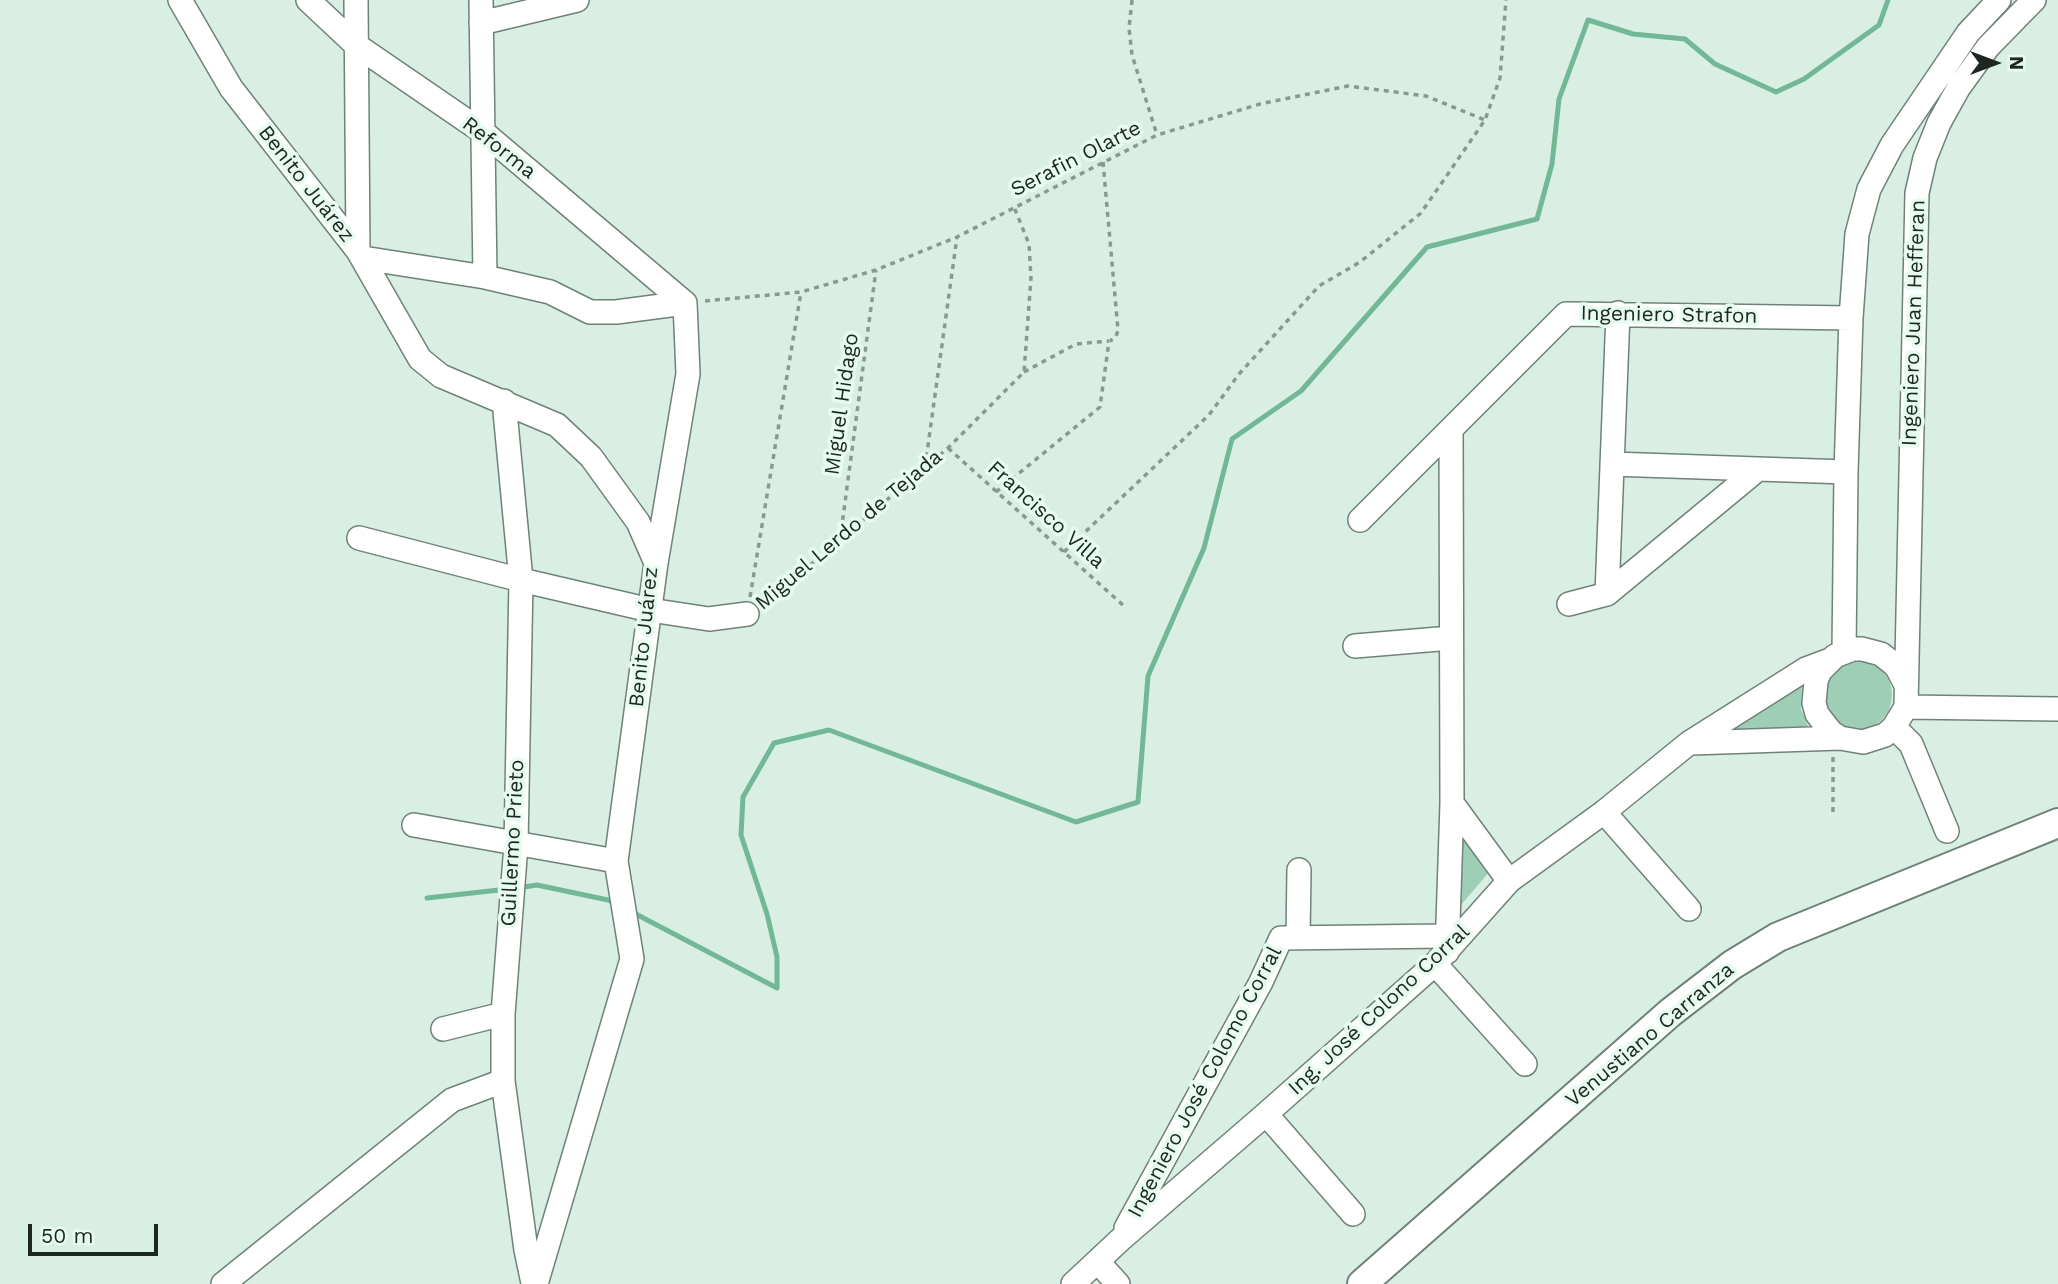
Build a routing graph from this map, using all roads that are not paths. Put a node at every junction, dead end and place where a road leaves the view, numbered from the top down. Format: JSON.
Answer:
{"nodes":[{"id":1,"x":180,"y":0,"type":"edge"},
{"id":2,"x":308,"y":0,"type":"edge"},
{"id":3,"x":356,"y":0,"type":"edge"},
{"id":4,"x":481,"y":0,"type":"edge"},
{"id":5,"x":577,"y":0,"type":"edge"},
{"id":6,"x":1999,"y":0,"type":"edge"},
{"id":7,"x":2034,"y":0,"type":"edge"},
{"id":8,"x":481,"y":23,"type":"junction"},
{"id":9,"x":356,"y":46,"type":"junction"},
{"id":10,"x":483,"y":132,"type":"junction"},
{"id":11,"x":360,"y":254,"type":"junction"},
{"id":12,"x":485,"y":277,"type":"junction"},
{"id":13,"x":685,"y":303,"type":"junction"},
{"id":14,"x":1618,"y":313,"type":"junction"},
{"id":15,"x":1851,"y":318,"type":"junction"},
{"id":16,"x":504,"y":401,"type":"junction"},
{"id":17,"x":1451,"y":430,"type":"junction"},
{"id":18,"x":1612,"y":464,"type":"junction"},
{"id":19,"x":1757,"y":470,"type":"junction"},
{"id":20,"x":1846,"y":472,"type":"junction"},
{"id":21,"x":1360,"y":520,"type":"dead end"},
{"id":22,"x":359,"y":538,"type":"dead end"},
{"id":23,"x":656,"y":563,"type":"junction"},
{"id":24,"x":521,"y":580,"type":"junction"},
{"id":25,"x":1607,"y":594,"type":"junction"},
{"id":26,"x":1569,"y":604,"type":"dead end"},
{"id":27,"x":650,"y":610,"type":"junction"},
{"id":28,"x":747,"y":614,"type":"road end"},
{"id":29,"x":1451,"y":638,"type":"junction"},
{"id":30,"x":1355,"y":646,"type":"dead end"},
{"id":31,"x":1837,"y":656,"type":"junction"},
{"id":32,"x":1905,"y":683,"type":"junction"},
{"id":33,"x":1906,"y":707,"type":"junction"},
{"id":34,"x":2058,"y":709,"type":"edge"},
{"id":35,"x":1894,"y":727,"type":"junction"},
{"id":36,"x":1837,"y":738,"type":"junction"},
{"id":37,"x":1689,"y":743,"type":"junction"},
{"id":38,"x":1452,"y":803,"type":"junction"},
{"id":39,"x":1604,"y":812,"type":"junction"},
{"id":40,"x":2058,"y":823,"type":"edge"},
{"id":41,"x":414,"y":825,"type":"dead end"},
{"id":42,"x":1947,"y":831,"type":"dead end"},
{"id":43,"x":516,"y":845,"type":"junction"},
{"id":44,"x":616,"y":861,"type":"junction"},
{"id":45,"x":1299,"y":870,"type":"dead end"},
{"id":46,"x":1509,"y":881,"type":"junction"},
{"id":47,"x":1689,"y":909,"type":"dead end"},
{"id":48,"x":1298,"y":938,"type":"junction"},
{"id":49,"x":1443,"y":951,"type":"junction"},
{"id":50,"x":503,"y":1014,"type":"junction"},
{"id":51,"x":443,"y":1029,"type":"dead end"},
{"id":52,"x":1525,"y":1065,"type":"dead end"},
{"id":53,"x":503,"y":1081,"type":"junction"},
{"id":54,"x":1266,"y":1114,"type":"junction"},
{"id":55,"x":1353,"y":1214,"type":"dead end"},
{"id":56,"x":1120,"y":1240,"type":"junction"},
{"id":57,"x":1098,"y":1262,"type":"junction"},
{"id":58,"x":223,"y":1284,"type":"edge"},
{"id":59,"x":534,"y":1284,"type":"edge"},
{"id":60,"x":1073,"y":1284,"type":"edge"},
{"id":61,"x":1118,"y":1284,"type":"edge"},
{"id":62,"x":1362,"y":1284,"type":"edge"}],
"edges":[{"from":1,"to":11,"type":"street","name":"Benito Juárez"},
{"from":2,"to":9,"type":"street","name":"Reforma"},
{"from":3,"to":9,"type":"street"},
{"from":4,"to":8,"type":"street"},
{"from":5,"to":8,"type":"street"},
{"from":6,"to":15,"type":"street"},
{"from":7,"to":32,"type":"street","name":"Ingeniero Juan Hefferan"},
{"from":8,"to":10,"type":"street"},
{"from":9,"to":10,"type":"street","name":"Reforma"},
{"from":9,"to":11,"type":"street"},
{"from":10,"to":12,"type":"street"},
{"from":10,"to":13,"type":"street","name":"Reforma"},
{"from":11,"to":12,"type":"street"},
{"from":11,"to":16,"type":"street","name":"Benito Juárez"},
{"from":12,"to":13,"type":"street"},
{"from":13,"to":23,"type":"street"},
{"from":14,"to":15,"type":"street","name":"Ingeniero Strafon"},
{"from":14,"to":17,"type":"street","name":"Ingeniero Strafon"},
{"from":14,"to":18,"type":"street"},
{"from":15,"to":20,"type":"street"},
{"from":16,"to":23,"type":"street","name":"Benito Juárez"},
{"from":16,"to":24,"type":"street","name":"Guillermo Prieto"},
{"from":17,"to":21,"type":"street","name":"Ingeniero Strafon"},
{"from":17,"to":29,"type":"street"},
{"from":18,"to":19,"type":"street"},
{"from":18,"to":25,"type":"street"},
{"from":19,"to":20,"type":"street"},
{"from":19,"to":25,"type":"street"},
{"from":20,"to":31,"type":"street"},
{"from":22,"to":24,"type":"street","name":"Miguel Lerdo de Tejada"},
{"from":23,"to":27,"type":"street","name":"Benito Juárez"},
{"from":24,"to":27,"type":"street","name":"Miguel Lerdo de Tejada"},
{"from":24,"to":43,"type":"street","name":"Guillermo Prieto"},
{"from":25,"to":26,"type":"street"},
{"from":27,"to":28,"type":"street","name":"Miguel Lerdo de Tejada"},
{"from":27,"to":44,"type":"street","name":"Benito Juárez"},
{"from":29,"to":30,"type":"street"},
{"from":29,"to":38,"type":"street"},
{"from":31,"to":32,"type":"street"},
{"from":31,"to":36,"type":"street"},
{"from":31,"to":37,"type":"street","name":"Ing. José Colono Corral"},
{"from":32,"to":33,"type":"street"},
{"from":33,"to":34,"type":"street"},
{"from":33,"to":35,"type":"street"},
{"from":35,"to":36,"type":"street"},
{"from":35,"to":42,"type":"street"},
{"from":36,"to":37,"type":"street"},
{"from":37,"to":39,"type":"street","name":"Ing. José Colono Corral"},
{"from":38,"to":46,"type":"street"},
{"from":38,"to":49,"type":"street"},
{"from":39,"to":46,"type":"street","name":"Ing. José Colono Corral"},
{"from":39,"to":47,"type":"street"},
{"from":40,"to":62,"type":"main road","name":"Venustiano Carranza"},
{"from":41,"to":43,"type":"street"},
{"from":43,"to":44,"type":"street"},
{"from":43,"to":50,"type":"street","name":"Guillermo Prieto"},
{"from":44,"to":59,"type":"street","name":"Benito Juárez"},
{"from":45,"to":48,"type":"street","name":"Ingeniero José Colomo Corral"},
{"from":46,"to":49,"type":"street","name":"Ing. José Colono Corral"},
{"from":48,"to":49,"type":"street","name":"Ingeniero José Colomo Corral"},
{"from":48,"to":56,"type":"street","name":"Ingeniero José Colomo Corral"},
{"from":49,"to":52,"type":"street"},
{"from":49,"to":54,"type":"street","name":"Ing. José Colono Corral"},
{"from":50,"to":51,"type":"street"},
{"from":50,"to":53,"type":"street","name":"Guillermo Prieto"},
{"from":53,"to":58,"type":"street"},
{"from":53,"to":59,"type":"street","name":"Guillermo Prieto"},
{"from":54,"to":55,"type":"street"},
{"from":54,"to":56,"type":"street","name":"Ing. José Colono Corral"},
{"from":56,"to":57,"type":"street","name":"Ing. José Colono Corral"},
{"from":57,"to":60,"type":"street","name":"Ing. José Colono Corral"},
{"from":57,"to":61,"type":"street"}]}
